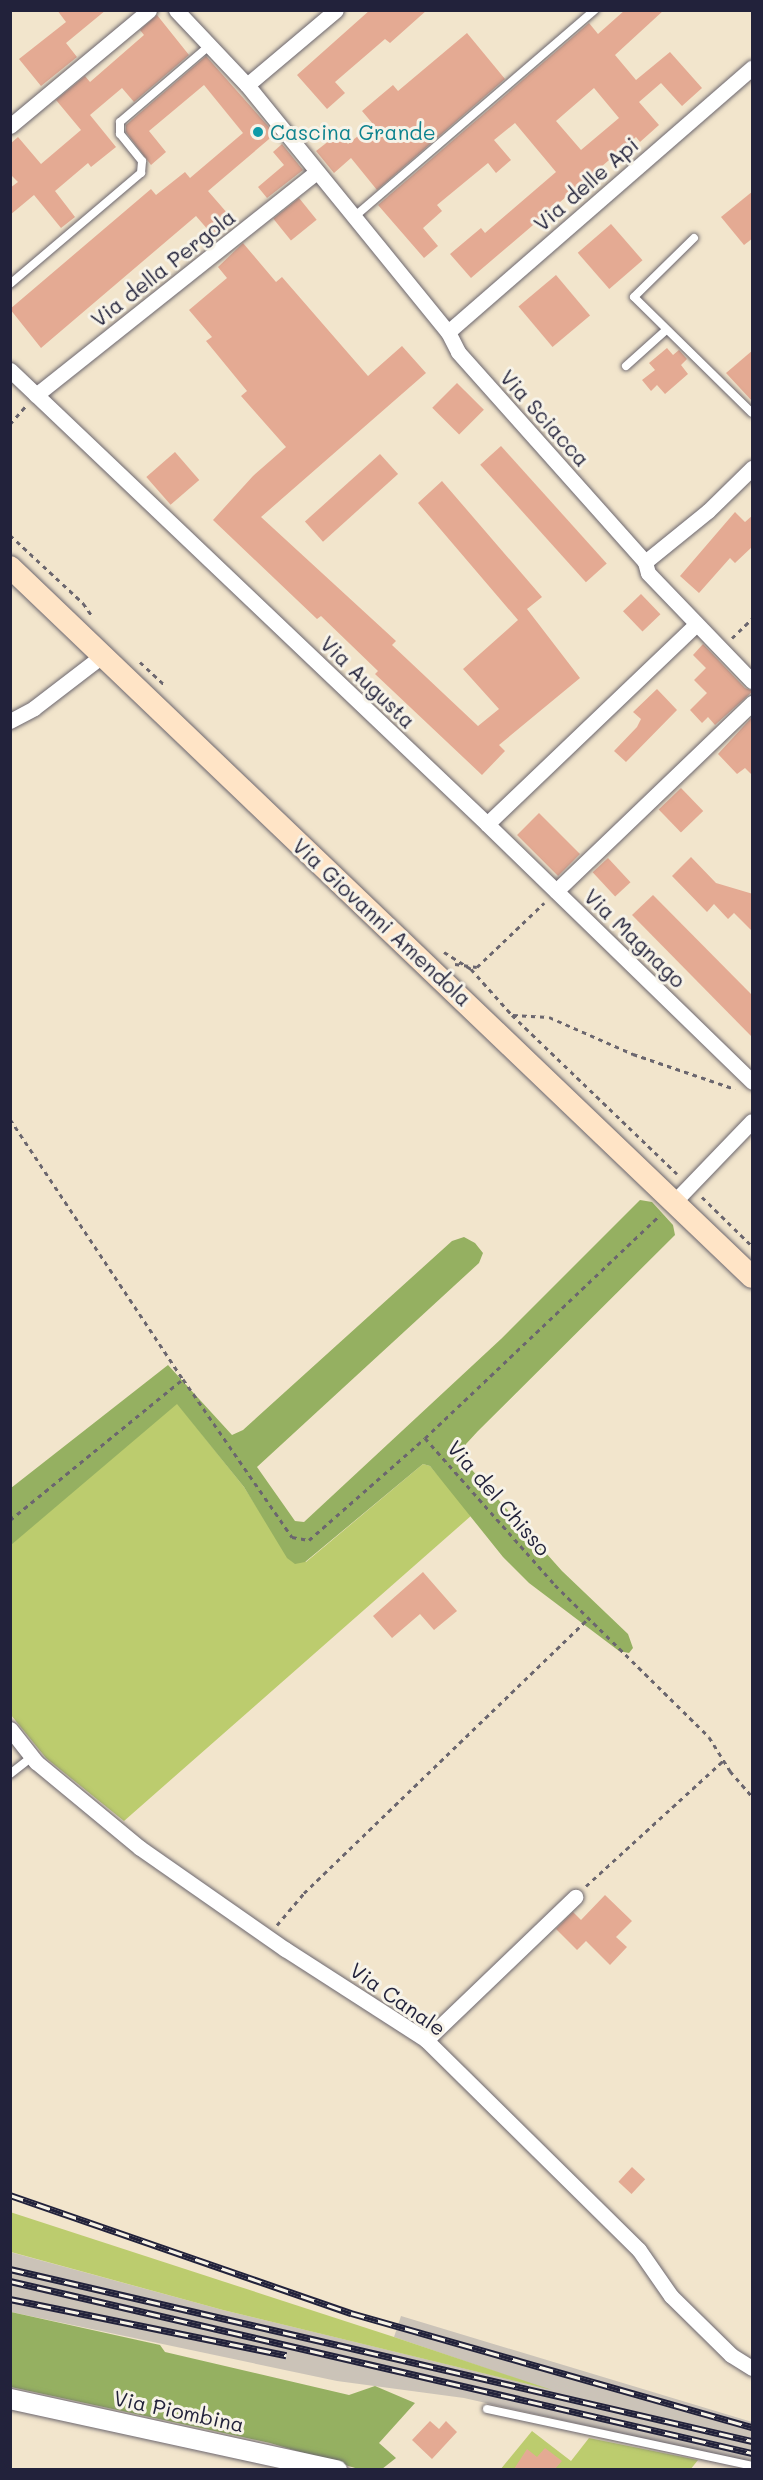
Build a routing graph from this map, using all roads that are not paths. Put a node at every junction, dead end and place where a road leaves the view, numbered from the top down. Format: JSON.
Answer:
{"nodes":[{"id":1,"x":149,"y":10,"type":"edge"},
{"id":2,"x":176,"y":10,"type":"edge"},
{"id":3,"x":336,"y":10,"type":"edge"},
{"id":4,"x":595,"y":10,"type":"edge"},
{"id":5,"x":209,"y":46,"type":"junction"},
{"id":6,"x":753,"y":68,"type":"edge"},
{"id":7,"x":247,"y":85,"type":"junction"},
{"id":8,"x":10,"y":126,"type":"edge"},
{"id":9,"x":315,"y":173,"type":"junction"},
{"id":10,"x":353,"y":218,"type":"junction"},
{"id":11,"x":694,"y":238,"type":"dead end"},
{"id":12,"x":10,"y":284,"type":"edge"},
{"id":13,"x":665,"y":331,"type":"junction"},
{"id":14,"x":448,"y":332,"type":"junction"},
{"id":15,"x":626,"y":366,"type":"dead end"},
{"id":16,"x":10,"y":370,"type":"edge"},
{"id":17,"x":36,"y":395,"type":"junction"},
{"id":18,"x":753,"y":413,"type":"edge"},
{"id":19,"x":753,"y":468,"type":"edge"},
{"id":20,"x":645,"y":562,"type":"junction"},
{"id":21,"x":10,"y":567,"type":"edge"},
{"id":22,"x":696,"y":624,"type":"junction"},
{"id":23,"x":103,"y":656,"type":"junction"},
{"id":24,"x":753,"y":681,"type":"edge"},
{"id":25,"x":753,"y":703,"type":"edge"},
{"id":26,"x":10,"y":721,"type":"edge"},
{"id":27,"x":487,"y":824,"type":"junction"},
{"id":28,"x":556,"y":891,"type":"junction"},
{"id":29,"x":753,"y":1082,"type":"edge"},
{"id":30,"x":753,"y":1121,"type":"edge"},
{"id":31,"x":682,"y":1194,"type":"junction"},
{"id":32,"x":753,"y":1277,"type":"edge"},
{"id":33,"x":10,"y":1730,"type":"edge"},
{"id":34,"x":32,"y":1757,"type":"junction"},
{"id":35,"x":10,"y":1774,"type":"edge"},
{"id":36,"x":575,"y":1897,"type":"road end"},
{"id":37,"x":426,"y":2040,"type":"junction"},
{"id":38,"x":753,"y":2368,"type":"edge"},
{"id":39,"x":10,"y":2399,"type":"edge"},
{"id":40,"x":487,"y":2409,"type":"dead end"},
{"id":41,"x":753,"y":2466,"type":"edge"},
{"id":42,"x":337,"y":2469,"type":"edge"}],
"edges":[{"from":1,"to":8,"type":"street"},
{"from":2,"to":5,"type":"street","name":"Via Sciacca"},
{"from":3,"to":7,"type":"street"},
{"from":4,"to":10,"type":"lane"},
{"from":5,"to":7,"type":"street","name":"Via Sciacca"},
{"from":5,"to":12,"type":"lane"},
{"from":6,"to":14,"type":"street","name":"Via delle Api"},
{"from":7,"to":9,"type":"street","name":"Via Sciacca"},
{"from":9,"to":10,"type":"street","name":"Via Sciacca"},
{"from":9,"to":17,"type":"street","name":"Via della Pergola"},
{"from":10,"to":14,"type":"street","name":"Via Sciacca"},
{"from":11,"to":13,"type":"lane"},
{"from":13,"to":15,"type":"lane"},
{"from":13,"to":18,"type":"lane"},
{"from":14,"to":20,"type":"street","name":"Via Sciacca"},
{"from":16,"to":17,"type":"street","name":"Via Augusta"},
{"from":17,"to":27,"type":"street","name":"Via Augusta"},
{"from":19,"to":20,"type":"street"},
{"from":20,"to":22,"type":"street","name":"Via Sciacca"},
{"from":21,"to":23,"type":"main road","name":"Via Giovanni Amendola"},
{"from":22,"to":24,"type":"street","name":"Via Sciacca"},
{"from":22,"to":27,"type":"street"},
{"from":23,"to":26,"type":"street"},
{"from":23,"to":31,"type":"main road","name":"Via Giovanni Amendola"},
{"from":25,"to":28,"type":"street"},
{"from":27,"to":28,"type":"street","name":"Via Magnago"},
{"from":28,"to":29,"type":"street","name":"Via Magnago"},
{"from":30,"to":31,"type":"street"},
{"from":31,"to":32,"type":"main road","name":"Via Giovanni Amendola"},
{"from":33,"to":34,"type":"street","name":"Via Canale"},
{"from":34,"to":35,"type":"lane"},
{"from":34,"to":37,"type":"street","name":"Via Canale"},
{"from":36,"to":37,"type":"street"},
{"from":37,"to":38,"type":"street","name":"Via Canale"},
{"from":39,"to":42,"type":"street","name":"Via Piombina"},
{"from":40,"to":41,"type":"lane"}]}
